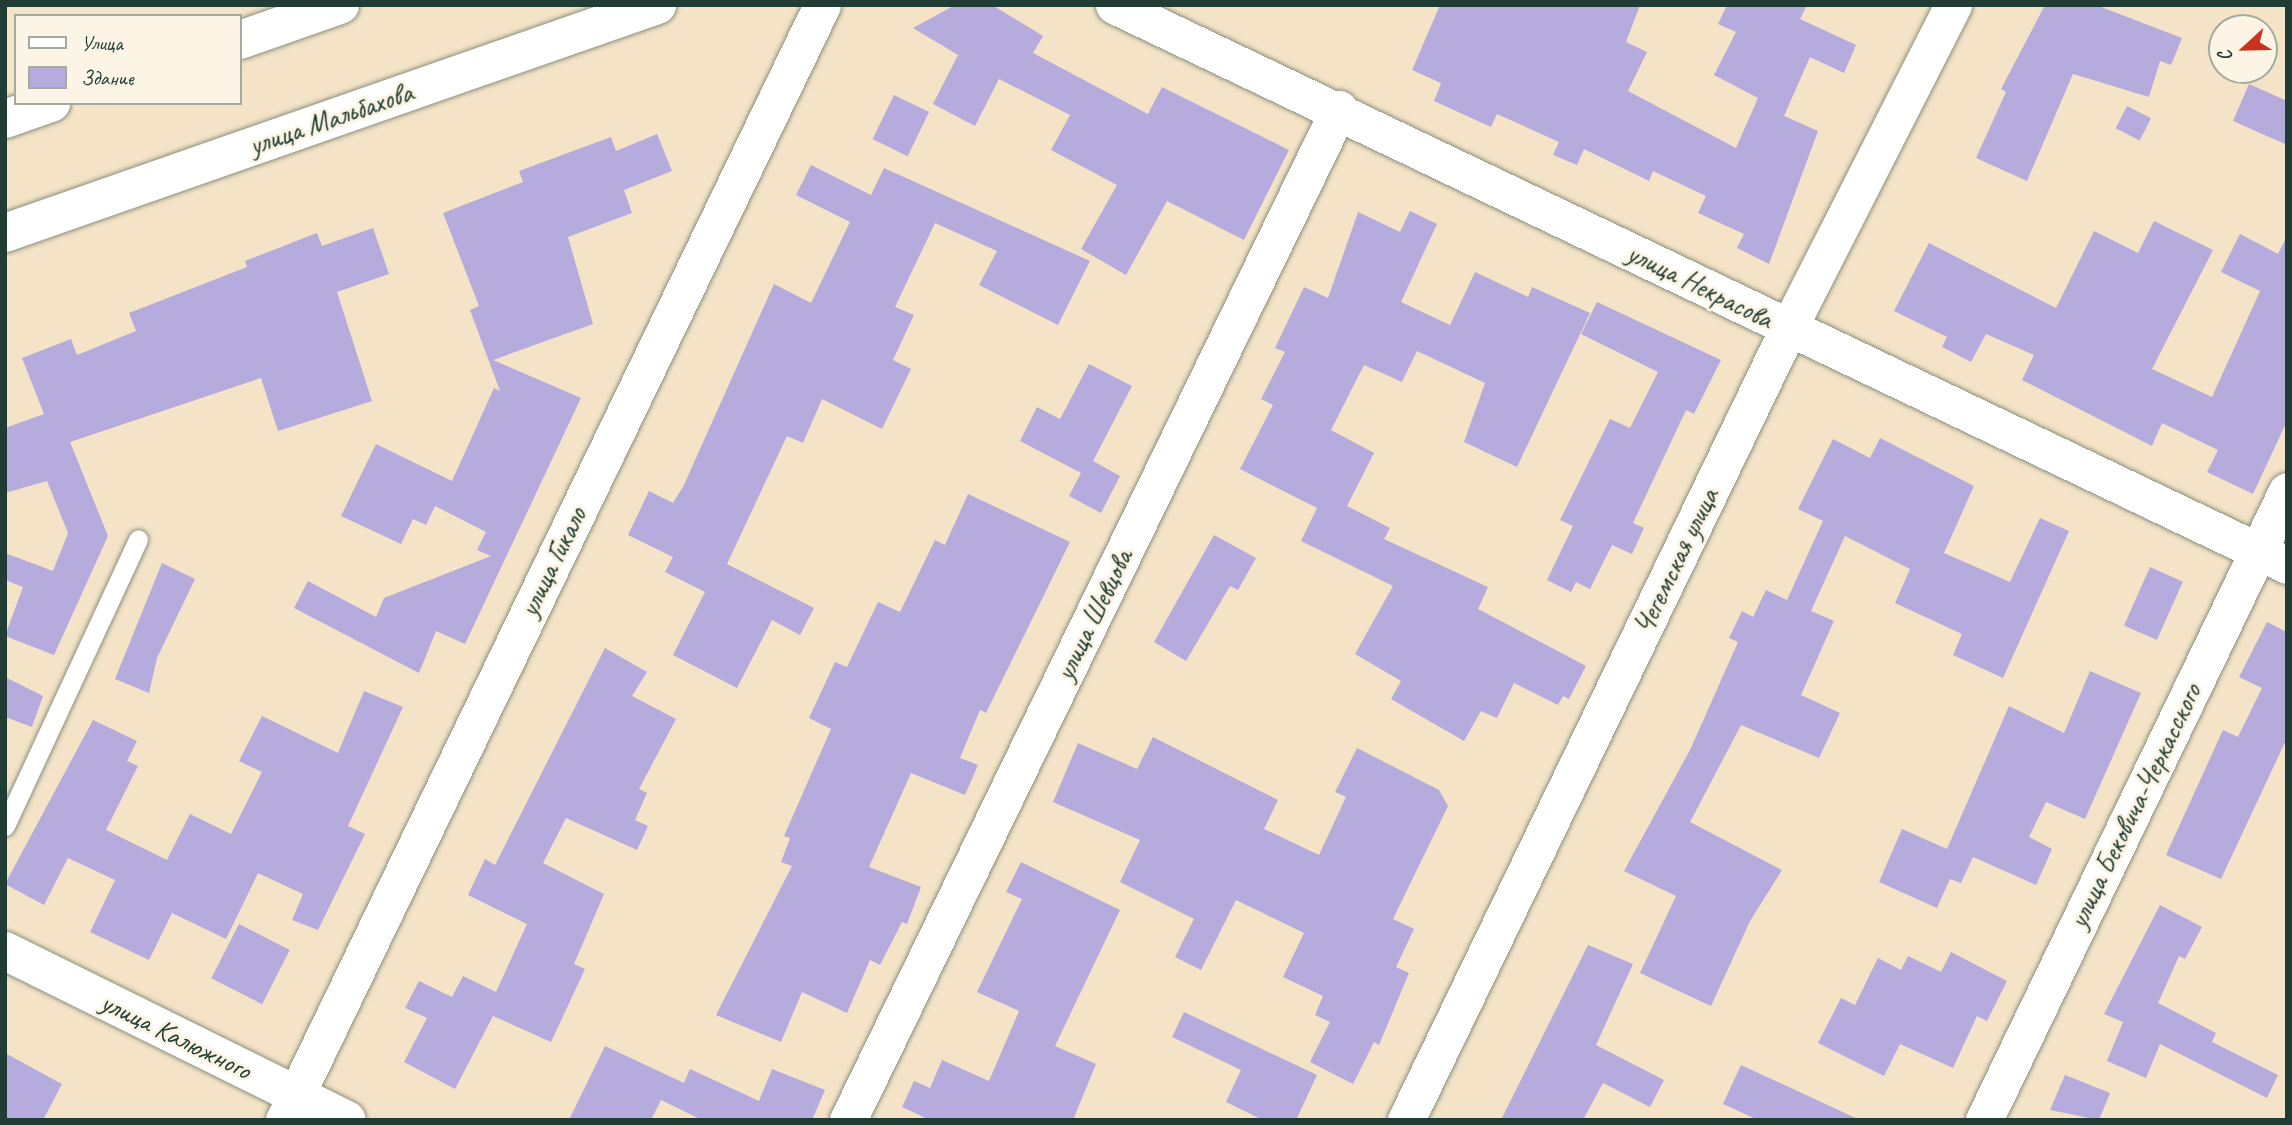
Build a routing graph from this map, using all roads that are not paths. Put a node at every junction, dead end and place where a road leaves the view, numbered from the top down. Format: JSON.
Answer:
{"nodes":[{"id":1,"x":340,"y":5,"type":"edge"},
{"id":2,"x":657,"y":5,"type":"edge"},
{"id":3,"x":822,"y":5,"type":"edge"},
{"id":4,"x":1114,"y":5,"type":"edge"},
{"id":5,"x":1953,"y":5,"type":"edge"},
{"id":6,"x":298,"y":12,"type":"edge"},
{"id":7,"x":242,"y":39,"type":"edge"},
{"id":8,"x":45,"y":105,"type":"edge"},
{"id":9,"x":1339,"y":109,"type":"junction"},
{"id":10,"x":5,"y":119,"type":"edge"},
{"id":11,"x":5,"y":233,"type":"edge"},
{"id":12,"x":1788,"y":329,"type":"junction"},
{"id":13,"x":2287,"y":491,"type":"edge"},
{"id":14,"x":138,"y":538,"type":"dead end"},
{"id":15,"x":2272,"y":558,"type":"edge"},
{"id":16,"x":5,"y":826,"type":"edge"},
{"id":17,"x":5,"y":951,"type":"edge"},
{"id":18,"x":290,"y":1108,"type":"edge"},
{"id":19,"x":347,"y":1120,"type":"edge"},
{"id":20,"x":849,"y":1120,"type":"edge"},
{"id":21,"x":1406,"y":1120,"type":"edge"},
{"id":22,"x":1984,"y":1120,"type":"edge"}],
"edges":[{"from":1,"to":6,"type":"main road"},
{"from":2,"to":11,"type":"main road","name":"улица Мальбахова"},
{"from":3,"to":18,"type":"street","name":"улица Гикало"},
{"from":4,"to":9,"type":"street","name":"улица Некрасова"},
{"from":5,"to":12,"type":"street","name":"Чегемская улица"},
{"from":6,"to":7,"type":"main road"},
{"from":8,"to":10,"type":"main road"},
{"from":9,"to":12,"type":"street","name":"улица Некрасова"},
{"from":9,"to":20,"type":"street","name":"улица Шевцова"},
{"from":12,"to":15,"type":"street","name":"улица Некрасова"},
{"from":12,"to":21,"type":"street","name":"Чегемская улица"},
{"from":13,"to":15,"type":"street","name":"улица Бековича-Черкасского"},
{"from":14,"to":16,"type":"lane"},
{"from":15,"to":22,"type":"street","name":"улица Бековича-Черкасского"},
{"from":17,"to":18,"type":"main road","name":"улица Калюжного"},
{"from":18,"to":19,"type":"main road","name":"улица Калюжного"}]}
